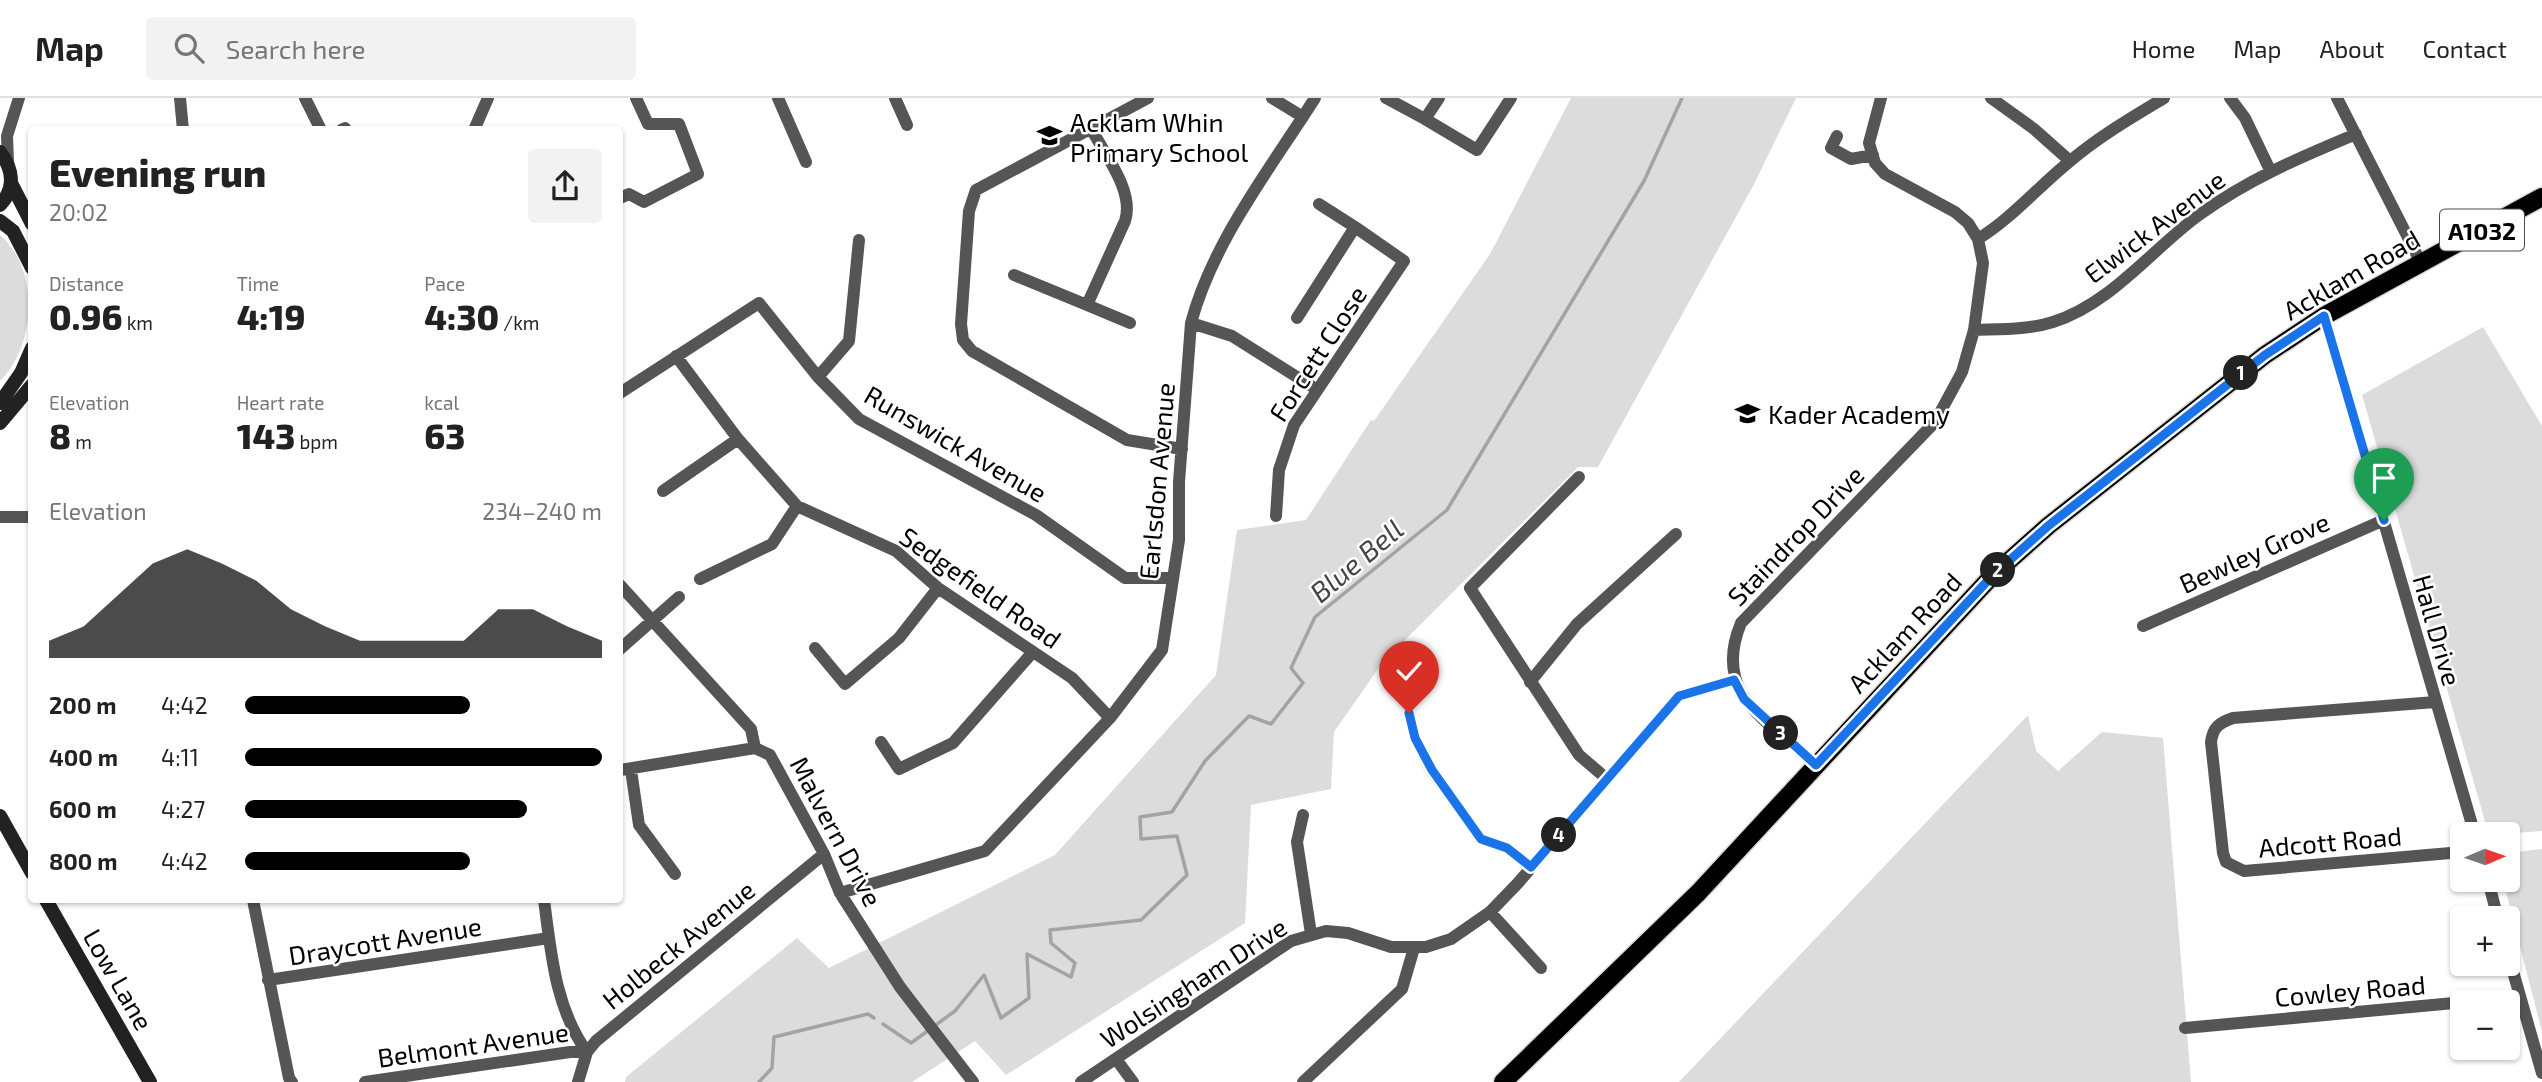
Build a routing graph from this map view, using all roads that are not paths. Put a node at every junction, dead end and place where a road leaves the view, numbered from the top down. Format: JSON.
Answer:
{"nodes":[{"id":1,"x":19,"y":98,"type":"edge"},
{"id":2,"x":180,"y":98,"type":"edge"},
{"id":3,"x":305,"y":98,"type":"edge"},
{"id":4,"x":488,"y":98,"type":"edge"},
{"id":5,"x":636,"y":98,"type":"edge"},
{"id":6,"x":778,"y":98,"type":"edge"},
{"id":7,"x":895,"y":98,"type":"edge"},
{"id":8,"x":1148,"y":98,"type":"edge"},
{"id":9,"x":1272,"y":98,"type":"edge"},
{"id":10,"x":1315,"y":98,"type":"edge"},
{"id":11,"x":1386,"y":98,"type":"edge"},
{"id":12,"x":1438,"y":98,"type":"edge"},
{"id":13,"x":1511,"y":98,"type":"edge"},
{"id":14,"x":1881,"y":98,"type":"edge"},
{"id":15,"x":1992,"y":98,"type":"edge"},
{"id":16,"x":2164,"y":98,"type":"edge"},
{"id":17,"x":2230,"y":98,"type":"edge"},
{"id":18,"x":2337,"y":98,"type":"edge"},
{"id":19,"x":13,"y":114,"type":"junction"},
{"id":20,"x":1303,"y":117,"type":"junction"},
{"id":21,"x":1425,"y":119,"type":"junction"},
{"id":22,"x":0,"y":121,"type":"edge"},
{"id":23,"x":907,"y":125,"type":"dead end"},
{"id":24,"x":183,"y":126,"type":"edge"},
{"id":25,"x":319,"y":126,"type":"edge"},
{"id":26,"x":476,"y":126,"type":"edge"},
{"id":27,"x":1091,"y":128,"type":"junction"},
{"id":28,"x":2356,"y":134,"type":"junction"},
{"id":29,"x":1837,"y":136,"type":"dead end"},
{"id":30,"x":1873,"y":155,"type":"junction"},
{"id":31,"x":4,"y":157,"type":"edge"},
{"id":32,"x":2070,"y":161,"type":"junction"},
{"id":33,"x":806,"y":162,"type":"dead end"},
{"id":34,"x":2270,"y":170,"type":"junction"},
{"id":35,"x":11,"y":183,"type":"junction"},
{"id":36,"x":623,"y":197,"type":"edge"},
{"id":37,"x":2542,"y":197,"type":"edge"},
{"id":38,"x":1319,"y":204,"type":"dead end"},
{"id":39,"x":0,"y":205,"type":"edge"},
{"id":40,"x":28,"y":216,"type":"edge"},
{"id":41,"x":0,"y":221,"type":"edge"},
{"id":42,"x":1355,"y":227,"type":"junction"},
{"id":43,"x":1978,"y":239,"type":"junction"},
{"id":44,"x":859,"y":240,"type":"dead end"},
{"id":45,"x":28,"y":260,"type":"edge"},
{"id":46,"x":2421,"y":263,"type":"junction"},
{"id":47,"x":1014,"y":275,"type":"dead end"},
{"id":48,"x":1087,"y":305,"type":"junction"},
{"id":49,"x":2324,"y":316,"type":"junction"},
{"id":50,"x":1297,"y":318,"type":"dead end"},
{"id":51,"x":1130,"y":323,"type":"dead end"},
{"id":52,"x":1191,"y":323,"type":"junction"},
{"id":53,"x":1974,"y":330,"type":"junction"},
{"id":54,"x":676,"y":356,"type":"junction"},
{"id":55,"x":28,"y":357,"type":"edge"},
{"id":56,"x":818,"y":377,"type":"junction"},
{"id":57,"x":1316,"y":389,"type":"junction"},
{"id":58,"x":28,"y":390,"type":"edge"},
{"id":59,"x":623,"y":391,"type":"edge"},
{"id":60,"x":0,"y":403,"type":"edge"},
{"id":61,"x":0,"y":423,"type":"edge"},
{"id":62,"x":738,"y":439,"type":"junction"},
{"id":63,"x":1182,"y":449,"type":"junction"},
{"id":64,"x":1580,"y":477,"type":"dead end"},
{"id":65,"x":663,"y":491,"type":"dead end"},
{"id":66,"x":797,"y":506,"type":"junction"},
{"id":67,"x":1276,"y":516,"type":"dead end"},
{"id":68,"x":0,"y":517,"type":"edge"},
{"id":69,"x":28,"y":517,"type":"edge"},
{"id":70,"x":2384,"y":520,"type":"junction"},
{"id":71,"x":1676,"y":534,"type":"dead end"},
{"id":72,"x":1171,"y":578,"type":"junction"},
{"id":73,"x":700,"y":579,"type":"dead end"},
{"id":74,"x":623,"y":588,"type":"edge"},
{"id":75,"x":938,"y":589,"type":"junction"},
{"id":76,"x":679,"y":597,"type":"dead end"},
{"id":77,"x":652,"y":620,"type":"junction"},
{"id":78,"x":2143,"y":626,"type":"dead end"},
{"id":79,"x":623,"y":646,"type":"edge"},
{"id":80,"x":815,"y":648,"type":"dead end"},
{"id":81,"x":1032,"y":653,"type":"junction"},
{"id":82,"x":1734,"y":680,"type":"junction"},
{"id":83,"x":1530,"y":682,"type":"junction"},
{"id":84,"x":2435,"y":702,"type":"junction"},
{"id":85,"x":1409,"y":713,"type":"dead end"},
{"id":86,"x":1110,"y":718,"type":"junction"},
{"id":87,"x":881,"y":742,"type":"dead end"},
{"id":88,"x":755,"y":748,"type":"junction"},
{"id":89,"x":1816,"y":765,"type":"junction"},
{"id":90,"x":625,"y":770,"type":"edge"},
{"id":91,"x":1607,"y":779,"type":"junction"},
{"id":92,"x":1303,"y":815,"type":"dead end"},
{"id":93,"x":0,"y":816,"type":"edge"},
{"id":94,"x":2471,"y":822,"type":"edge"},
{"id":95,"x":2450,"y":853,"type":"edge"},
{"id":96,"x":824,"y":854,"type":"junction"},
{"id":97,"x":28,"y":866,"type":"edge"},
{"id":98,"x":1531,"y":867,"type":"junction"},
{"id":99,"x":676,"y":874,"type":"dead end"},
{"id":100,"x":840,"y":893,"type":"junction"},
{"id":101,"x":48,"y":903,"type":"edge"},
{"id":102,"x":254,"y":903,"type":"edge"},
{"id":103,"x":544,"y":903,"type":"edge"},
{"id":104,"x":1490,"y":912,"type":"junction"},
{"id":105,"x":1311,"y":934,"type":"junction"},
{"id":106,"x":549,"y":938,"type":"junction"},
{"id":107,"x":1414,"y":948,"type":"junction"},
{"id":108,"x":1541,"y":968,"type":"dead end"},
{"id":109,"x":268,"y":981,"type":"junction"},
{"id":110,"x":2520,"y":999,"type":"edge"},
{"id":111,"x":2450,"y":1003,"type":"edge"},
{"id":112,"x":2185,"y":1028,"type":"dead end"},
{"id":113,"x":587,"y":1052,"type":"junction"},
{"id":114,"x":1115,"y":1059,"type":"junction"},
{"id":115,"x":2542,"y":1073,"type":"edge"},
{"id":116,"x":150,"y":1082,"type":"edge"},
{"id":117,"x":292,"y":1082,"type":"edge"},
{"id":118,"x":365,"y":1082,"type":"edge"},
{"id":119,"x":578,"y":1082,"type":"edge"},
{"id":120,"x":973,"y":1082,"type":"edge"},
{"id":121,"x":1082,"y":1082,"type":"edge"},
{"id":122,"x":1133,"y":1082,"type":"edge"},
{"id":123,"x":1303,"y":1082,"type":"edge"},
{"id":124,"x":1503,"y":1082,"type":"edge"}],
"edges":[{"from":1,"to":19,"type":"street"},
{"from":2,"to":24,"type":"street"},
{"from":3,"to":25,"type":"street"},
{"from":4,"to":26,"type":"street"},
{"from":5,"to":36,"type":"street"},
{"from":6,"to":33,"type":"street"},
{"from":7,"to":23,"type":"street"},
{"from":8,"to":27,"type":"street"},
{"from":9,"to":20,"type":"street"},
{"from":10,"to":20,"type":"street","name":"Earlsdon Avenue"},
{"from":11,"to":21,"type":"street"},
{"from":12,"to":21,"type":"street"},
{"from":13,"to":21,"type":"street"},
{"from":14,"to":30,"type":"street"},
{"from":15,"to":32,"type":"street"},
{"from":16,"to":32,"type":"street"},
{"from":17,"to":34,"type":"street"},
{"from":18,"to":28,"type":"street"},
{"from":19,"to":22,"type":"street"},
{"from":19,"to":31,"type":"street"},
{"from":20,"to":52,"type":"street","name":"Earlsdon Avenue"},
{"from":27,"to":48,"type":"street"},
{"from":27,"to":63,"type":"street"},
{"from":28,"to":34,"type":"street","name":"Elwick Avenue"},
{"from":28,"to":46,"type":"street"},
{"from":29,"to":30,"type":"street"},
{"from":30,"to":43,"type":"street"},
{"from":31,"to":35,"type":"main road"},
{"from":32,"to":43,"type":"street"},
{"from":34,"to":53,"type":"street","name":"Elwick Avenue"},
{"from":35,"to":39,"type":"main road"},
{"from":35,"to":40,"type":"main road"},
{"from":37,"to":46,"type":"main road","name":"Acklam Road","number":"A1032"},
{"from":38,"to":42,"type":"street"},
{"from":41,"to":45,"type":"main road"},
{"from":42,"to":50,"type":"street"},
{"from":42,"to":57,"type":"street","name":"Forcett Close"},
{"from":43,"to":53,"type":"street","name":"Staindrop Drive"},
{"from":44,"to":56,"type":"street"},
{"from":46,"to":49,"type":"main road","name":"Acklam Road","number":"A1032"},
{"from":47,"to":48,"type":"street"},
{"from":48,"to":51,"type":"street"},
{"from":49,"to":70,"type":"street","name":"Hall Drive"},
{"from":49,"to":89,"type":"main road","name":"Acklam Road","number":"A1032"},
{"from":52,"to":57,"type":"street"},
{"from":52,"to":63,"type":"street","name":"Earlsdon Avenue"},
{"from":53,"to":82,"type":"street","name":"Staindrop Drive"},
{"from":54,"to":56,"type":"street","name":"Runswick Avenue"},
{"from":54,"to":59,"type":"street"},
{"from":54,"to":62,"type":"street","name":"Sedgefield Road"},
{"from":55,"to":60,"type":"main road"},
{"from":56,"to":72,"type":"street","name":"Runswick Avenue"},
{"from":57,"to":67,"type":"street","name":"Forcett Close"},
{"from":58,"to":61,"type":"main road"},
{"from":62,"to":65,"type":"street"},
{"from":62,"to":66,"type":"street","name":"Sedgefield Road"},
{"from":63,"to":72,"type":"street","name":"Earlsdon Avenue"},
{"from":64,"to":83,"type":"street"},
{"from":66,"to":73,"type":"street"},
{"from":66,"to":75,"type":"street","name":"Sedgefield Road"},
{"from":68,"to":69,"type":"street"},
{"from":70,"to":78,"type":"street","name":"Bewley Grove"},
{"from":70,"to":84,"type":"street","name":"Hall Drive"},
{"from":71,"to":83,"type":"street"},
{"from":72,"to":86,"type":"street","name":"Earlsdon Avenue"},
{"from":74,"to":77,"type":"street","name":"Malvern Drive"},
{"from":75,"to":80,"type":"street"},
{"from":75,"to":81,"type":"street","name":"Sedgefield Road"},
{"from":76,"to":77,"type":"street"},
{"from":77,"to":79,"type":"street"},
{"from":77,"to":88,"type":"street","name":"Malvern Drive"},
{"from":81,"to":86,"type":"street","name":"Sedgefield Road"},
{"from":81,"to":87,"type":"street"},
{"from":82,"to":89,"type":"street"},
{"from":82,"to":91,"type":"street"},
{"from":83,"to":91,"type":"street"},
{"from":84,"to":94,"type":"street","name":"Hall Drive"},
{"from":84,"to":95,"type":"street","name":"Adcott Road"},
{"from":85,"to":98,"type":"street"},
{"from":86,"to":100,"type":"street","name":"Earlsdon Avenue"},
{"from":88,"to":90,"type":"street"},
{"from":88,"to":96,"type":"street","name":"Malvern Drive"},
{"from":89,"to":124,"type":"main road","name":"Acklam Road","number":"A1032"},
{"from":90,"to":99,"type":"street"},
{"from":91,"to":98,"type":"street"},
{"from":92,"to":105,"type":"street"},
{"from":93,"to":97,"type":"main road"},
{"from":96,"to":100,"type":"street","name":"Malvern Drive"},
{"from":96,"to":113,"type":"street","name":"Holbeck Avenue"},
{"from":98,"to":104,"type":"street"},
{"from":100,"to":120,"type":"street","name":"Malvern Drive"},
{"from":101,"to":116,"type":"main road","name":"Low Lane"},
{"from":102,"to":109,"type":"street"},
{"from":103,"to":106,"type":"street"},
{"from":104,"to":107,"type":"street"},
{"from":104,"to":108,"type":"street"},
{"from":105,"to":107,"type":"street","name":"Wolsingham Drive"},
{"from":105,"to":114,"type":"street","name":"Wolsingham Drive"},
{"from":106,"to":109,"type":"street","name":"Draycott Avenue"},
{"from":106,"to":113,"type":"street"},
{"from":107,"to":123,"type":"street"},
{"from":109,"to":117,"type":"street"},
{"from":110,"to":115,"type":"street"},
{"from":111,"to":112,"type":"street","name":"Cowley Road"},
{"from":113,"to":118,"type":"street","name":"Belmont Avenue"},
{"from":113,"to":119,"type":"street","name":"Holbeck Avenue"},
{"from":114,"to":121,"type":"street","name":"Wolsingham Drive"},
{"from":114,"to":122,"type":"street"}]}
